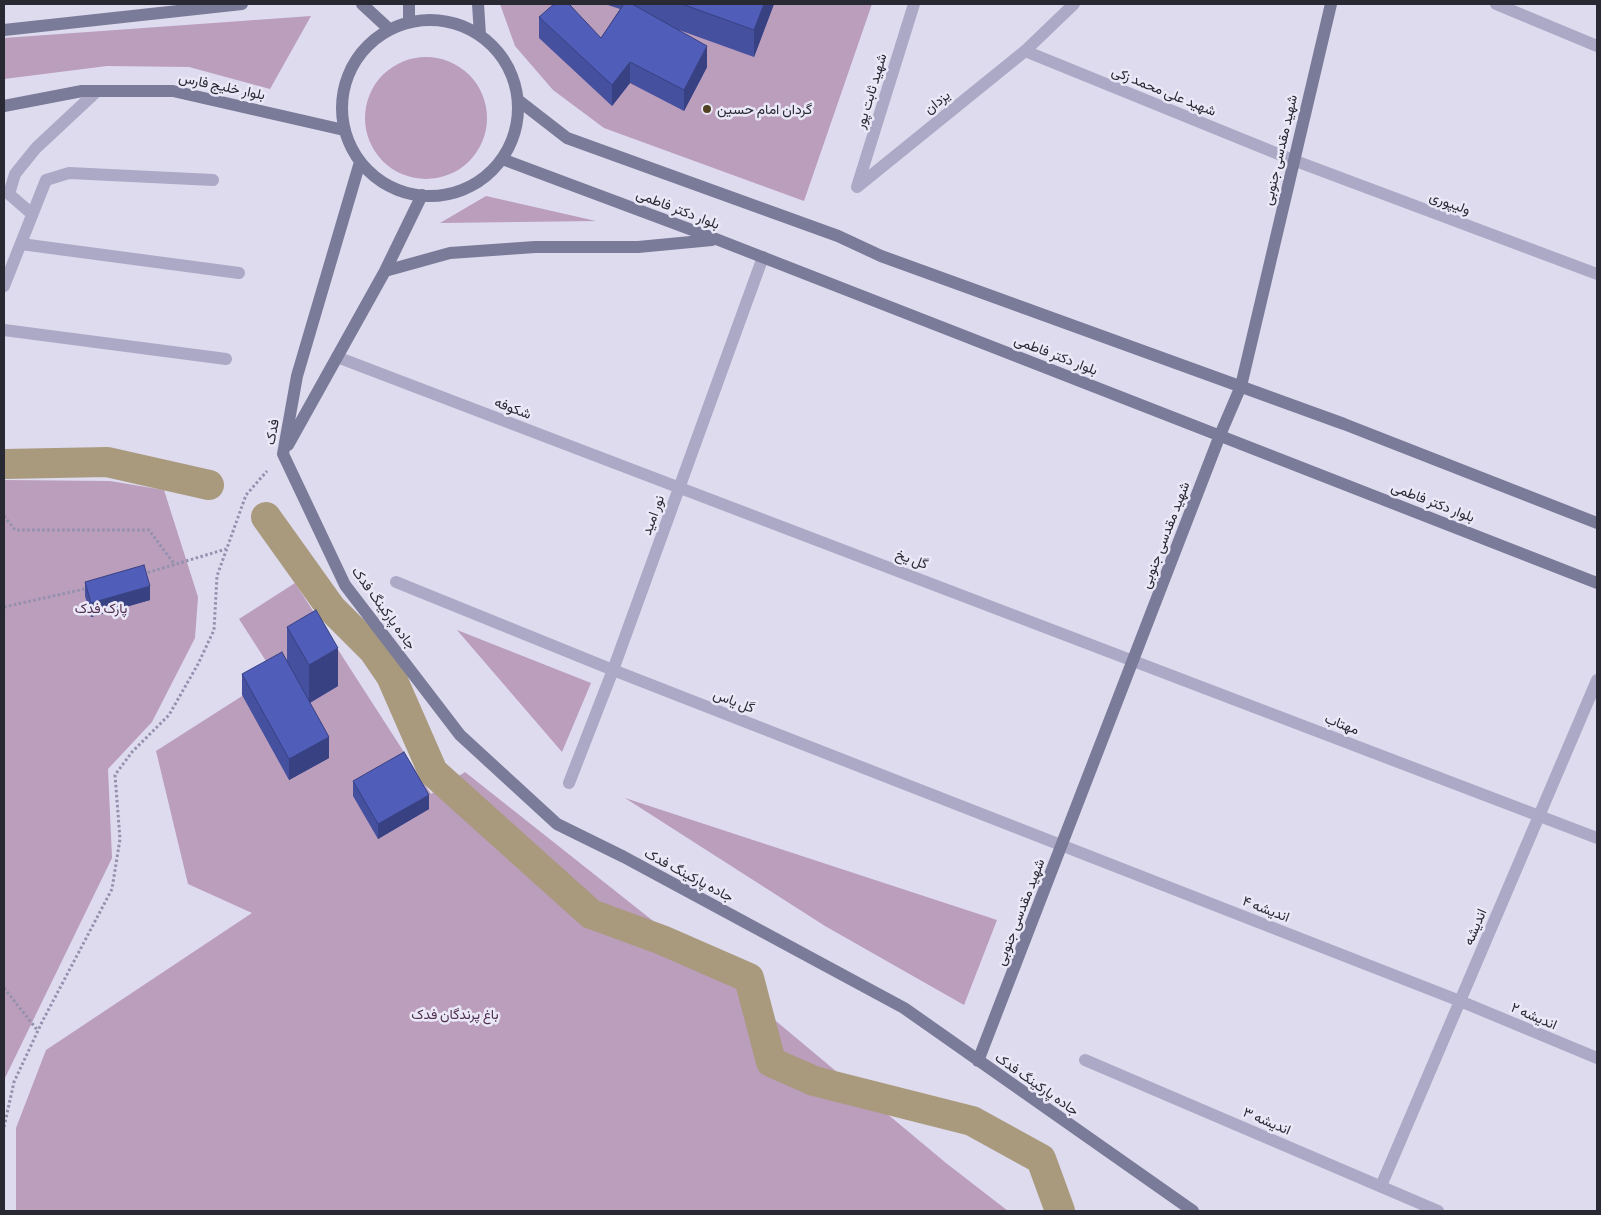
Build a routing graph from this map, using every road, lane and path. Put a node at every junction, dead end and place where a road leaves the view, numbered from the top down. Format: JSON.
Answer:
{"nodes":[{"id":1,"x":242,"y":4,"type":"edge"},
{"id":2,"x":362,"y":4,"type":"edge"},
{"id":3,"x":409,"y":4,"type":"edge"},
{"id":4,"x":478,"y":4,"type":"edge"},
{"id":5,"x":914,"y":4,"type":"edge"},
{"id":6,"x":1074,"y":4,"type":"edge"},
{"id":7,"x":1331,"y":4,"type":"edge"},
{"id":8,"x":1496,"y":4,"type":"edge"},
{"id":9,"x":409,"y":22,"type":"junction"},
{"id":10,"x":389,"y":29,"type":"junction"},
{"id":11,"x":4,"y":30,"type":"edge"},
{"id":12,"x":480,"y":35,"type":"junction"},
{"id":13,"x":1597,"y":46,"type":"edge"},
{"id":14,"x":1025,"y":51,"type":"junction"},
{"id":15,"x":97,"y":91,"type":"junction"},
{"id":16,"x":518,"y":100,"type":"junction"},
{"id":17,"x":4,"y":106,"type":"edge"},
{"id":18,"x":344,"y":130,"type":"junction"},
{"id":19,"x":502,"y":159,"type":"junction"},
{"id":20,"x":1293,"y":160,"type":"junction"},
{"id":21,"x":360,"y":162,"type":"junction"},
{"id":22,"x":213,"y":180,"type":"dead end"},
{"id":23,"x":857,"y":187,"type":"joint"},
{"id":24,"x":422,"y":195,"type":"junction"},
{"id":25,"x":32,"y":214,"type":"junction"},
{"id":26,"x":716,"y":239,"type":"junction"},
{"id":27,"x":20,"y":244,"type":"junction"},
{"id":28,"x":763,"y":257,"type":"junction"},
{"id":29,"x":385,"y":271,"type":"junction"},
{"id":30,"x":239,"y":273,"type":"dead end"},
{"id":31,"x":1597,"y":274,"type":"edge"},
{"id":32,"x":4,"y":286,"type":"edge"},
{"id":33,"x":4,"y":330,"type":"edge"},
{"id":34,"x":337,"y":357,"type":"junction"},
{"id":35,"x":226,"y":359,"type":"dead end"},
{"id":36,"x":1241,"y":386,"type":"junction"},
{"id":37,"x":1220,"y":434,"type":"junction"},
{"id":38,"x":283,"y":454,"type":"junction"},
{"id":39,"x":680,"y":486,"type":"junction"},
{"id":40,"x":4,"y":516,"type":"edge"},
{"id":41,"x":1597,"y":523,"type":"edge"},
{"id":42,"x":227,"y":549,"type":"junction"},
{"id":43,"x":175,"y":565,"type":"junction"},
{"id":44,"x":137,"y":576,"type":"edge"},
{"id":45,"x":396,"y":582,"type":"dead end"},
{"id":46,"x":1597,"y":583,"type":"edge"},
{"id":47,"x":90,"y":588,"type":"edge"},
{"id":48,"x":4,"y":607,"type":"edge"},
{"id":49,"x":1133,"y":660,"type":"junction"},
{"id":50,"x":613,"y":670,"type":"junction"},
{"id":51,"x":1597,"y":680,"type":"edge"},
{"id":52,"x":569,"y":783,"type":"dead end"},
{"id":53,"x":1539,"y":816,"type":"junction"},
{"id":54,"x":1597,"y":838,"type":"edge"},
{"id":55,"x":1062,"y":845,"type":"junction"},
{"id":56,"x":4,"y":988,"type":"edge"},
{"id":57,"x":1460,"y":1001,"type":"junction"},
{"id":58,"x":38,"y":1031,"type":"junction"},
{"id":59,"x":1597,"y":1058,"type":"edge"},
{"id":60,"x":1085,"y":1060,"type":"dead end"},
{"id":61,"x":978,"y":1061,"type":"junction"},
{"id":62,"x":4,"y":1114,"type":"edge"},
{"id":63,"x":5,"y":1121,"type":"junction"},
{"id":64,"x":4,"y":1127,"type":"edge"},
{"id":65,"x":1381,"y":1186,"type":"junction"},
{"id":66,"x":1193,"y":1211,"type":"edge"},
{"id":67,"x":1438,"y":1211,"type":"edge"}],
"edges":[{"from":1,"to":11,"type":"street"},
{"from":2,"to":10,"type":"street"},
{"from":3,"to":9,"type":"street"},
{"from":4,"to":12,"type":"street"},
{"from":5,"to":23,"type":"street","name":"شهید ثابت پور"},
{"from":6,"to":14,"type":"street","name":"یزدان"},
{"from":7,"to":20,"type":"street","name":"شهید مقدسی جنوبی"},
{"from":8,"to":13,"type":"street"},
{"from":9,"to":10,"type":"street"},
{"from":9,"to":12,"type":"street"},
{"from":10,"to":18,"type":"street"},
{"from":12,"to":16,"type":"street"},
{"from":14,"to":20,"type":"street","name":"شهید علی محمد زکی"},
{"from":14,"to":23,"type":"street","name":"یزدان"},
{"from":15,"to":17,"type":"street","name":"بلوار خلیج فارس"},
{"from":15,"to":18,"type":"street","name":"بلوار خلیج فارس"},
{"from":15,"to":25,"type":"street"},
{"from":16,"to":19,"type":"street"},
{"from":16,"to":36,"type":"street","name":"بلوار دکتر فاطمی"},
{"from":18,"to":21,"type":"street"},
{"from":19,"to":24,"type":"street"},
{"from":19,"to":26,"type":"street","name":"بلوار دکتر فاطمی"},
{"from":20,"to":31,"type":"street","name":"ولیپوری"},
{"from":20,"to":36,"type":"street","name":"شهید مقدسی جنوبی"},
{"from":21,"to":24,"type":"street"},
{"from":21,"to":38,"type":"street","name":"فدک"},
{"from":22,"to":25,"type":"street"},
{"from":24,"to":29,"type":"street","name":"فدک"},
{"from":25,"to":27,"type":"street"},
{"from":26,"to":28,"type":"street","name":"بلوار دکتر فاطمی"},
{"from":26,"to":29,"type":"street"},
{"from":27,"to":30,"type":"street"},
{"from":27,"to":32,"type":"street"},
{"from":28,"to":37,"type":"street","name":"بلوار دکتر فاطمی"},
{"from":28,"to":39,"type":"street","name":"نور امید"},
{"from":29,"to":34,"type":"street","name":"فدک"},
{"from":33,"to":35,"type":"street"},
{"from":34,"to":38,"type":"street","name":"فدک"},
{"from":34,"to":39,"type":"street","name":"شکوفه"},
{"from":36,"to":37,"type":"street","name":"شهید مقدسی جنوبی"},
{"from":36,"to":41,"type":"street","name":"بلوار دکتر فاطمی"},
{"from":37,"to":46,"type":"street","name":"بلوار دکتر فاطمی"},
{"from":37,"to":49,"type":"street","name":"شهید مقدسی جنوبی"},
{"from":38,"to":42,"type":"path"},
{"from":38,"to":61,"type":"street","name":"جاده پارکینگ فدک"},
{"from":39,"to":49,"type":"street","name":"گل یخ"},
{"from":39,"to":50,"type":"street","name":"نور امید"},
{"from":40,"to":43,"type":"path"},
{"from":42,"to":43,"type":"path"},
{"from":42,"to":58,"type":"path"},
{"from":43,"to":44,"type":"path"},
{"from":45,"to":50,"type":"street","name":"گل یاس"},
{"from":47,"to":48,"type":"path"},
{"from":49,"to":53,"type":"street","name":"مهتاب"},
{"from":49,"to":55,"type":"street","name":"شهید مقدسی جنوبی"},
{"from":50,"to":52,"type":"street","name":"نور امید"},
{"from":50,"to":55,"type":"street","name":"گل یاس"},
{"from":51,"to":53,"type":"street","name":"اندیشه"},
{"from":53,"to":54,"type":"street","name":"مهتاب"},
{"from":53,"to":57,"type":"street","name":"اندیشه"},
{"from":55,"to":57,"type":"street","name":"اندیشه ۴"},
{"from":55,"to":61,"type":"street","name":"شهید مقدسی جنوبی"},
{"from":56,"to":58,"type":"path"},
{"from":57,"to":59,"type":"street","name":"اندیشه ۲"},
{"from":57,"to":65,"type":"street","name":"اندیشه"},
{"from":58,"to":63,"type":"path"},
{"from":60,"to":65,"type":"street","name":"اندیشه ۳"},
{"from":61,"to":66,"type":"street","name":"جاده پارکینگ فدک"},
{"from":62,"to":63,"type":"path"},
{"from":63,"to":64,"type":"path"},
{"from":65,"to":67,"type":"street","name":"اندیشه ۳"}]}
